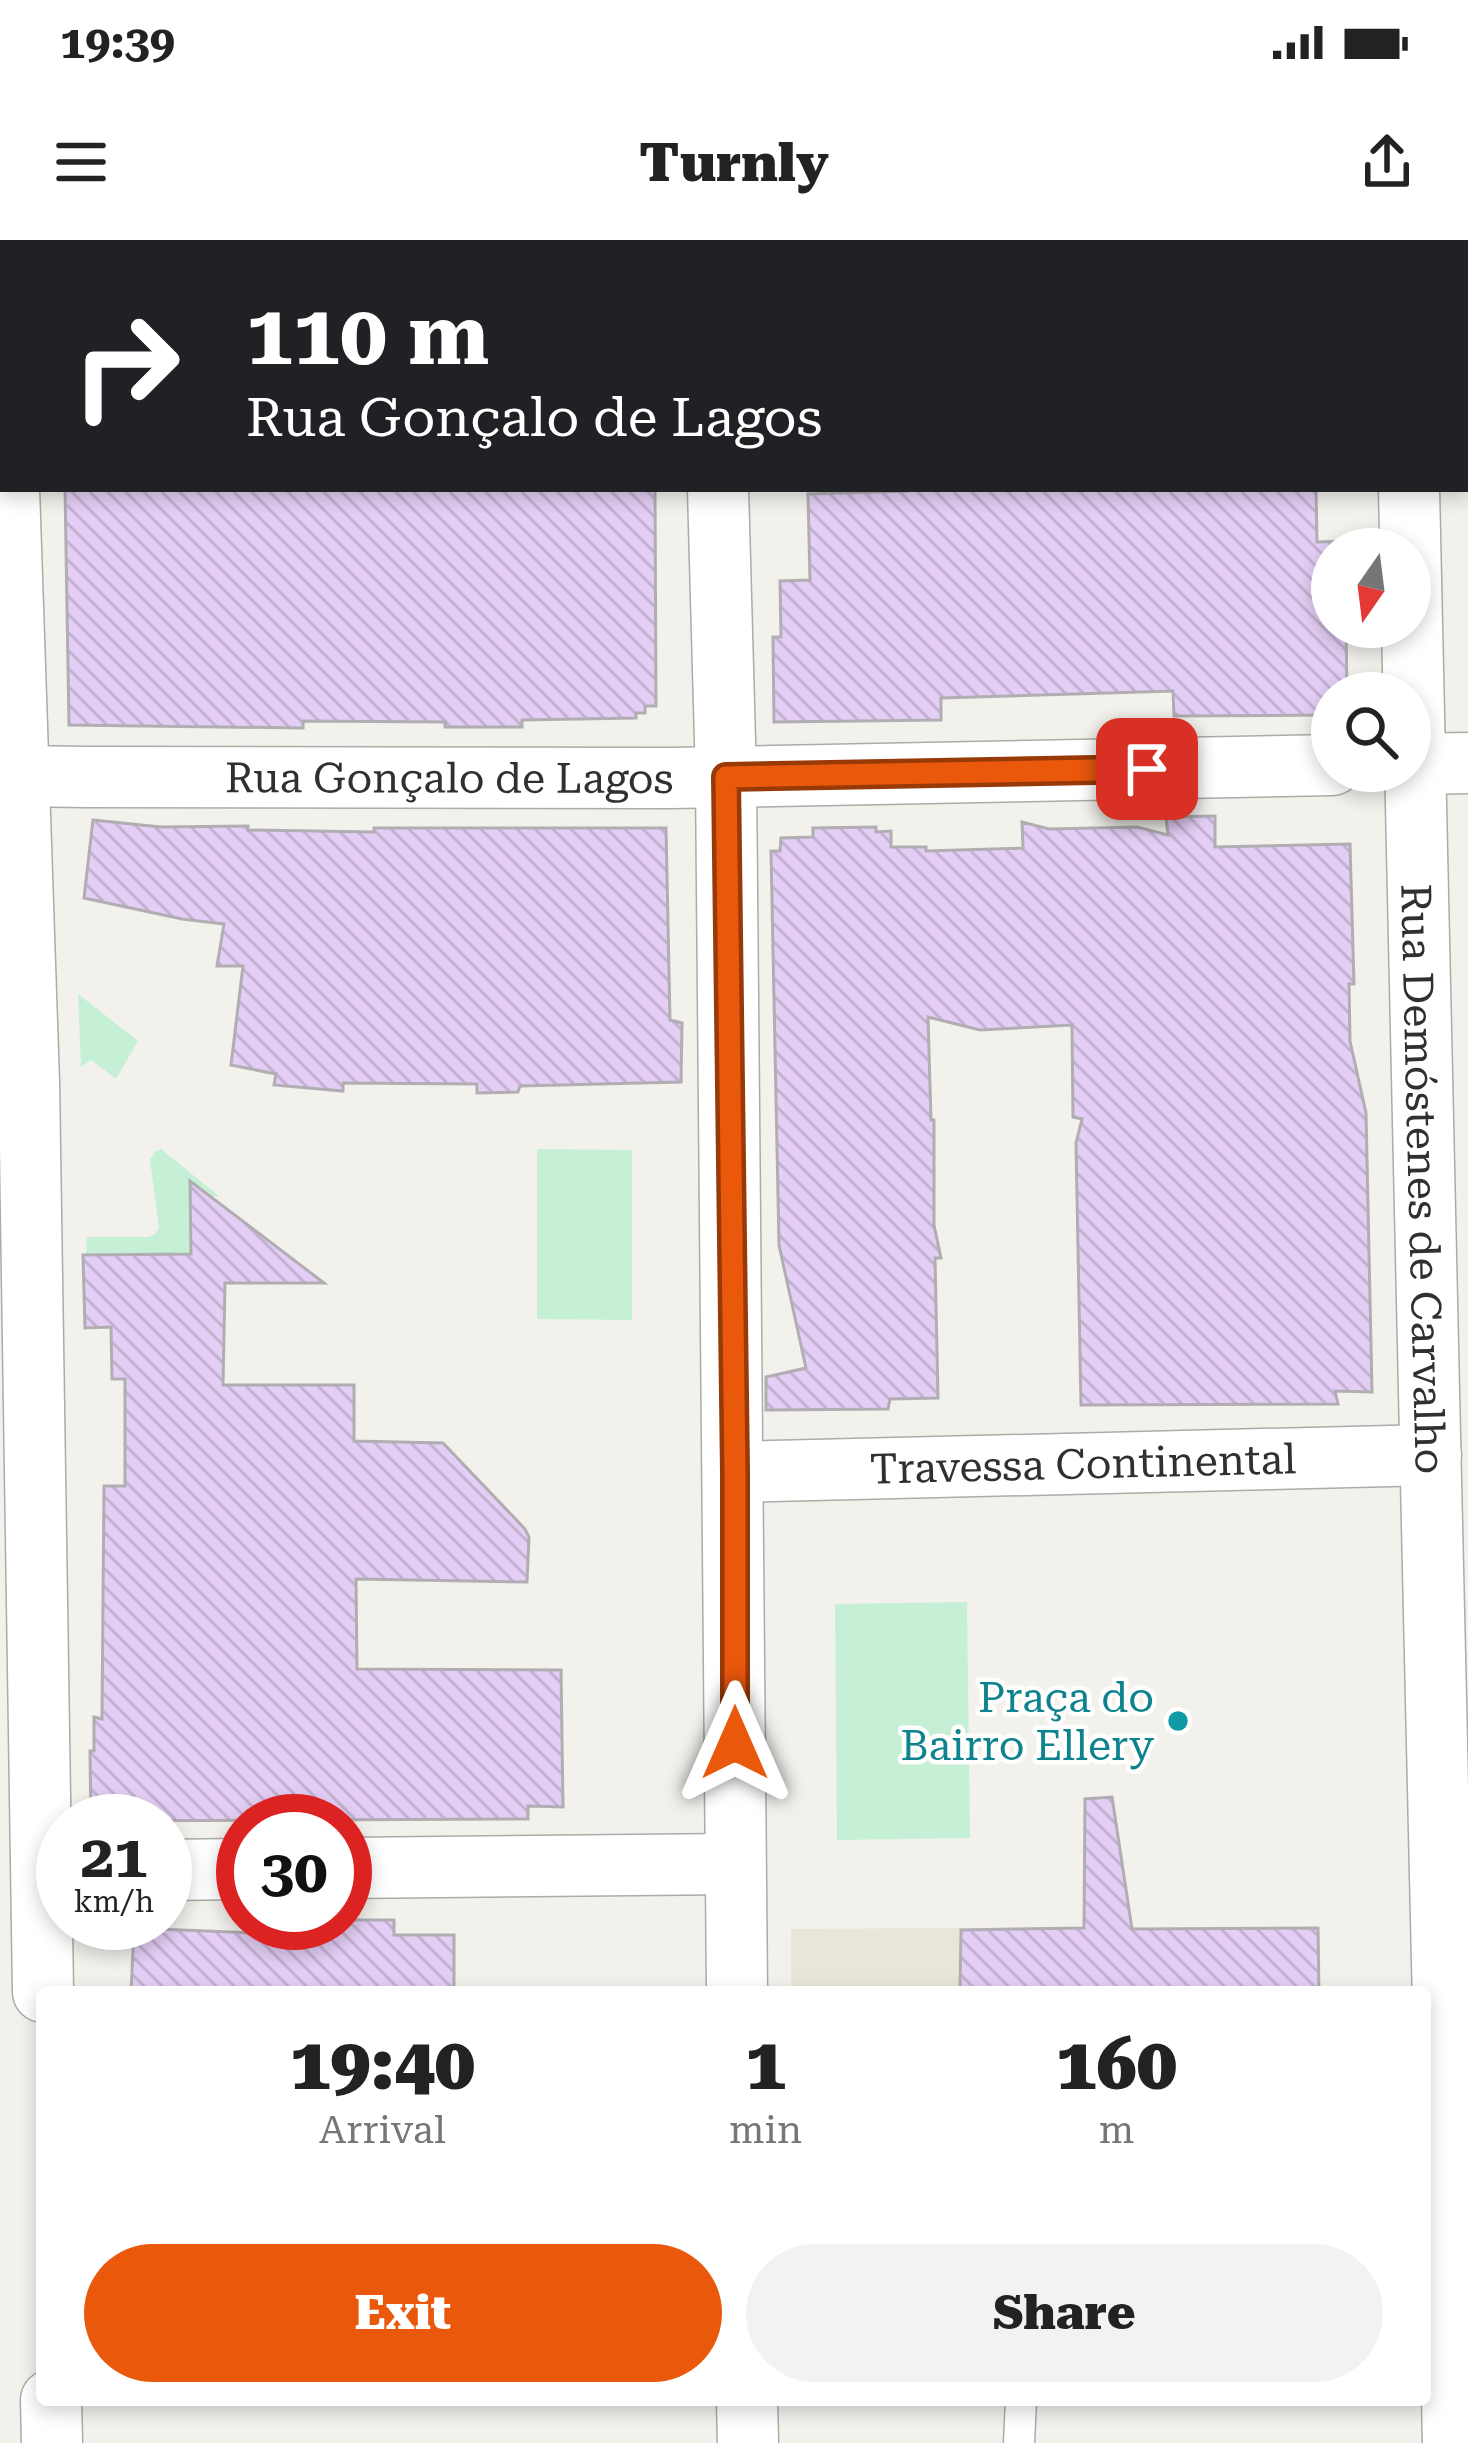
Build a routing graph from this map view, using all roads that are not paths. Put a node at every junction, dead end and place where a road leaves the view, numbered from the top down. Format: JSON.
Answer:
{"nodes":[{"id":1,"x":9,"y":492,"type":"edge"},
{"id":2,"x":718,"y":492,"type":"edge"},
{"id":3,"x":1409,"y":492,"type":"edge"},
{"id":4,"x":1423,"y":672,"type":"edge"},
{"id":5,"x":1311,"y":765,"type":"edge"},
{"id":6,"x":9,"y":774,"type":"edge"},
{"id":7,"x":726,"y":777,"type":"junction"},
{"id":8,"x":1430,"y":792,"type":"edge"},
{"id":9,"x":14,"y":1072,"type":"edge"},
{"id":10,"x":1431,"y":1455,"type":"junction"},
{"id":11,"x":735,"y":1472,"type":"junction"},
{"id":12,"x":1455,"y":1856,"type":"edge"},
{"id":13,"x":735,"y":1864,"type":"junction"},
{"id":14,"x":372,"y":1868,"type":"edge"},
{"id":15,"x":34,"y":1870,"type":"edge"},
{"id":16,"x":43,"y":1986,"type":"edge"},
{"id":17,"x":737,"y":1986,"type":"edge"},
{"id":18,"x":1437,"y":2230,"type":"edge"},
{"id":19,"x":51,"y":2406,"type":"edge"},
{"id":20,"x":747,"y":2406,"type":"edge"},
{"id":21,"x":1021,"y":2406,"type":"edge"},
{"id":22,"x":52,"y":2443,"type":"edge"},
{"id":23,"x":748,"y":2443,"type":"edge"},
{"id":24,"x":1019,"y":2443,"type":"edge"},
{"id":25,"x":1453,"y":2443,"type":"edge"}],
"edges":[{"from":1,"to":6,"type":"street"},
{"from":2,"to":7,"type":"street"},
{"from":3,"to":4,"type":"street","name":"Rua Demóstenes de Carvalho"},
{"from":5,"to":7,"type":"street","name":"Rua Gonçalo de Lagos"},
{"from":6,"to":7,"type":"street","name":"Rua Gonçalo de Lagos"},
{"from":6,"to":9,"type":"street"},
{"from":7,"to":11,"type":"street"},
{"from":8,"to":10,"type":"street","name":"Rua Demóstenes de Carvalho"},
{"from":9,"to":15,"type":"street"},
{"from":10,"to":11,"type":"street","name":"Travessa Continental"},
{"from":10,"to":12,"type":"street","name":"Rua Demóstenes de Carvalho"},
{"from":11,"to":13,"type":"street"},
{"from":12,"to":18,"type":"street","name":"Rua Demóstenes de Carvalho"},
{"from":13,"to":14,"type":"street"},
{"from":13,"to":17,"type":"street"},
{"from":15,"to":16,"type":"street"},
{"from":18,"to":25,"type":"street","name":"Rua Demóstenes de Carvalho"},
{"from":19,"to":22,"type":"street"},
{"from":20,"to":23,"type":"street"},
{"from":21,"to":24,"type":"lane"}]}
